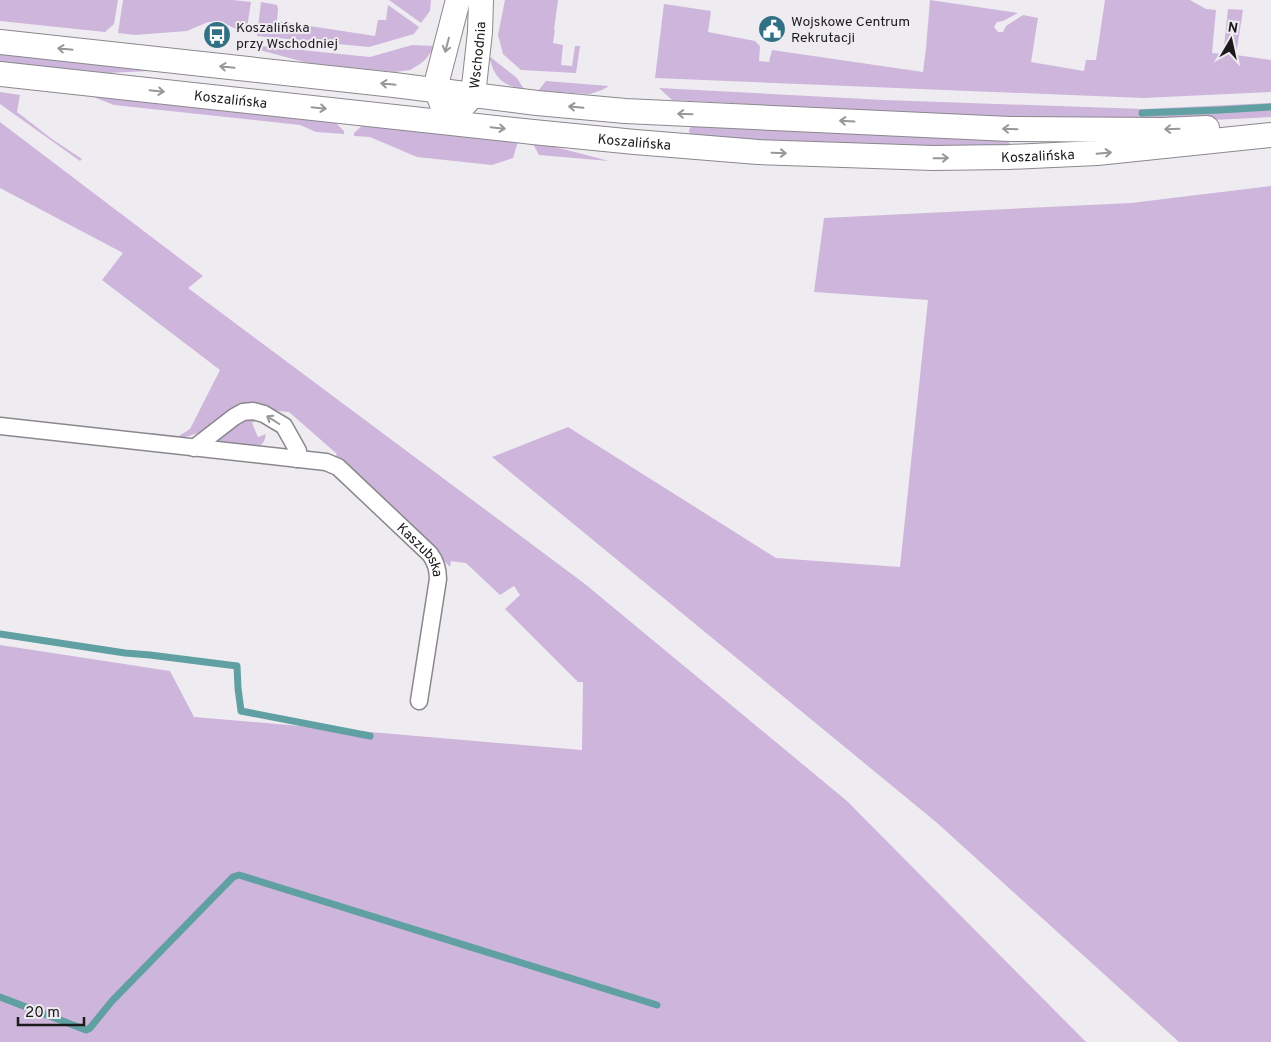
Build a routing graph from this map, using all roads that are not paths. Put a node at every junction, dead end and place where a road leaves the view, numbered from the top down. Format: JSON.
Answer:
{"nodes":[{"id":1,"x":458,"y":0,"type":"edge"},
{"id":2,"x":481,"y":0,"type":"edge"},
{"id":3,"x":0,"y":42,"type":"edge"},
{"id":4,"x":0,"y":74,"type":"edge"},
{"id":5,"x":437,"y":90,"type":"junction"},
{"id":6,"x":473,"y":95,"type":"junction"},
{"id":7,"x":449,"y":123,"type":"junction"},
{"id":8,"x":1271,"y":124,"type":"edge"},
{"id":9,"x":1271,"y":136,"type":"edge"},
{"id":10,"x":0,"y":426,"type":"edge"},
{"id":11,"x":194,"y":448,"type":"junction"},
{"id":12,"x":297,"y":459,"type":"junction"},
{"id":13,"x":420,"y":701,"type":"dead end"}],
"edges":[{"from":1,"to":5,"type":"main road","name":"Wschodnia","one_way":true},
{"from":2,"to":6,"type":"main road","name":"Wschodnia"},
{"from":5,"to":3,"type":"main road","name":"Koszalińska","one_way":true},
{"from":4,"to":7,"type":"main road","name":"Koszalińska","one_way":true},
{"from":5,"to":6,"type":"main road","name":"Koszalińska"},
{"from":5,"to":7,"type":"main road","name":"Wschodnia"},
{"from":6,"to":7,"type":"main road","name":"Wschodnia"},
{"from":8,"to":6,"type":"main road","name":"Koszalińska","one_way":true},
{"from":7,"to":9,"type":"main road","name":"Koszalińska","one_way":true},
{"from":10,"to":11,"type":"street","name":"Kaszubska"},
{"from":11,"to":12,"type":"street","name":"Kaszubska"},
{"from":12,"to":11,"type":"street","one_way":true},
{"from":12,"to":13,"type":"street","name":"Kaszubska"}]}
